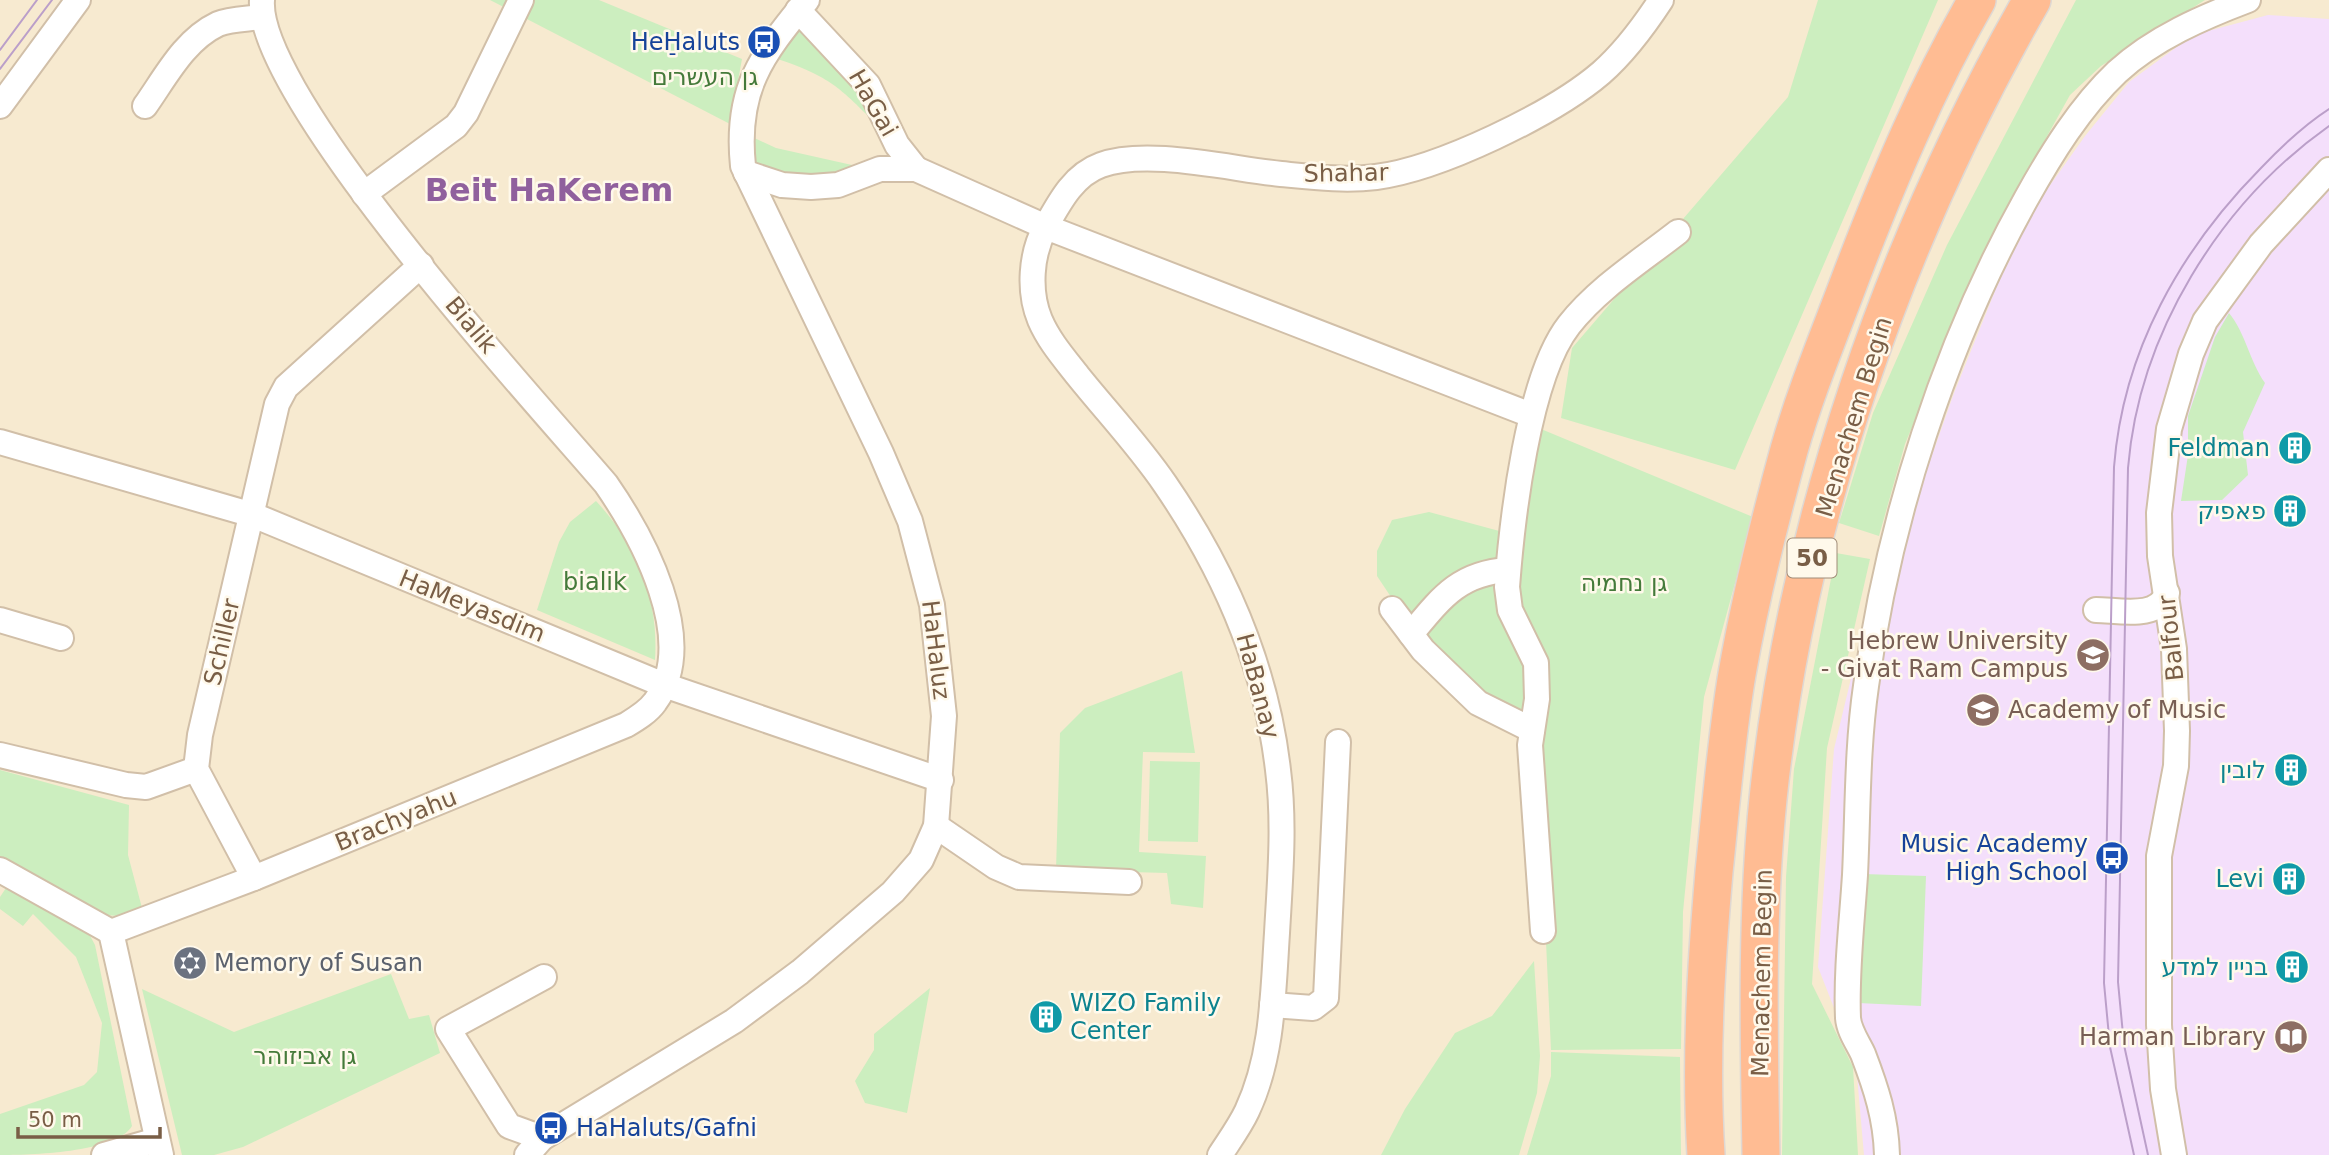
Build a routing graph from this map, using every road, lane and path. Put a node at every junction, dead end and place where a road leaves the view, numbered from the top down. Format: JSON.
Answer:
{"nodes":[{"id":1,"x":78,"y":0,"type":"edge"},
{"id":2,"x":521,"y":0,"type":"edge"},
{"id":3,"x":1661,"y":0,"type":"edge"},
{"id":4,"x":1977,"y":0,"type":"edge"},
{"id":5,"x":2032,"y":0,"type":"edge"},
{"id":6,"x":2248,"y":0,"type":"edge"},
{"id":7,"x":803,"y":5,"type":"edge"},
{"id":8,"x":262,"y":8,"type":"edge"},
{"id":9,"x":0,"y":106,"type":"edge"},
{"id":10,"x":145,"y":106,"type":"dead end"},
{"id":11,"x":916,"y":169,"type":"junction"},
{"id":12,"x":2329,"y":170,"type":"edge"},
{"id":13,"x":746,"y":173,"type":"junction"},
{"id":14,"x":364,"y":194,"type":"junction"},
{"id":15,"x":1046,"y":227,"type":"junction"},
{"id":16,"x":1678,"y":232,"type":"dead end"},
{"id":17,"x":421,"y":265,"type":"junction"},
{"id":18,"x":1531,"y":415,"type":"junction"},
{"id":19,"x":0,"y":442,"type":"edge"},
{"id":20,"x":253,"y":515,"type":"junction"},
{"id":21,"x":1508,"y":570,"type":"junction"},
{"id":22,"x":2167,"y":593,"type":"junction"},
{"id":23,"x":1392,"y":608,"type":"dead end"},
{"id":24,"x":2096,"y":610,"type":"dead end"},
{"id":25,"x":2149,"y":610,"type":"junction"},
{"id":26,"x":0,"y":620,"type":"edge"},
{"id":27,"x":2172,"y":627,"type":"junction"},
{"id":28,"x":1411,"y":634,"type":"junction"},
{"id":29,"x":61,"y":638,"type":"dead end"},
{"id":30,"x":664,"y":685,"type":"junction"},
{"id":31,"x":1532,"y":730,"type":"junction"},
{"id":32,"x":1338,"y":742,"type":"dead end"},
{"id":33,"x":0,"y":755,"type":"edge"},
{"id":34,"x":196,"y":769,"type":"junction"},
{"id":35,"x":942,"y":780,"type":"junction"},
{"id":36,"x":936,"y":826,"type":"junction"},
{"id":37,"x":2,"y":876,"type":"edge"},
{"id":38,"x":254,"y":878,"type":"junction"},
{"id":39,"x":1129,"y":881,"type":"dead end"},
{"id":40,"x":1543,"y":931,"type":"dead end"},
{"id":41,"x":111,"y":932,"type":"junction"},
{"id":42,"x":544,"y":976,"type":"dead end"},
{"id":43,"x":1272,"y":1005,"type":"junction"},
{"id":44,"x":534,"y":1146,"type":"edge"},
{"id":45,"x":159,"y":1148,"type":"edge"},
{"id":46,"x":104,"y":1155,"type":"edge"},
{"id":47,"x":1220,"y":1155,"type":"edge"},
{"id":48,"x":1706,"y":1155,"type":"edge"},
{"id":49,"x":1761,"y":1155,"type":"edge"},
{"id":50,"x":1886,"y":1155,"type":"edge"},
{"id":51,"x":2174,"y":1155,"type":"edge"}],
"edges":[{"from":1,"to":9,"type":"street"},
{"from":2,"to":14,"type":"street"},
{"from":3,"to":15,"type":"street","name":"Shahar"},
{"from":4,"to":48,"type":"highway","name":"Menachem Begin","number":"50"},
{"from":5,"to":49,"type":"highway","name":"Menachem Begin","number":"50"},
{"from":6,"to":50,"type":"street"},
{"from":7,"to":11,"type":"street","name":"HaGai"},
{"from":7,"to":13,"type":"street","name":"HaHaluz"},
{"from":8,"to":10,"type":"street"},
{"from":8,"to":14,"type":"street","name":"Bialik"},
{"from":11,"to":13,"type":"street","name":"HaGai"},
{"from":11,"to":15,"type":"street","name":"HaGai"},
{"from":12,"to":22,"type":"street","name":"Balfour"},
{"from":13,"to":35,"type":"street","name":"HaHaluz"},
{"from":14,"to":17,"type":"street","name":"Bialik"},
{"from":15,"to":18,"type":"street","name":"HaGai"},
{"from":15,"to":43,"type":"street","name":"HaBanay"},
{"from":16,"to":18,"type":"street"},
{"from":17,"to":20,"type":"street","name":"Schiller"},
{"from":17,"to":30,"type":"street","name":"Bialik"},
{"from":18,"to":21,"type":"street"},
{"from":19,"to":20,"type":"street","name":"HaMeyasdim"},
{"from":20,"to":30,"type":"street","name":"HaMeyasdim"},
{"from":20,"to":34,"type":"street","name":"Schiller"},
{"from":21,"to":28,"type":"street"},
{"from":21,"to":31,"type":"street"},
{"from":22,"to":25,"type":"street"},
{"from":22,"to":27,"type":"street","name":"Balfour"},
{"from":23,"to":28,"type":"street"},
{"from":24,"to":25,"type":"street"},
{"from":25,"to":27,"type":"street"},
{"from":26,"to":29,"type":"street"},
{"from":27,"to":51,"type":"street","name":"Balfour"},
{"from":28,"to":31,"type":"street"},
{"from":30,"to":35,"type":"street","name":"HaMeyasdim"},
{"from":30,"to":38,"type":"street","name":"Brachyahu"},
{"from":31,"to":40,"type":"street"},
{"from":32,"to":43,"type":"street"},
{"from":33,"to":34,"type":"street"},
{"from":34,"to":38,"type":"street"},
{"from":35,"to":36,"type":"street","name":"HaHaluz"},
{"from":36,"to":39,"type":"street"},
{"from":36,"to":44,"type":"street","name":"HaHaluz"},
{"from":37,"to":41,"type":"street"},
{"from":38,"to":41,"type":"street","name":"Brachyahu"},
{"from":41,"to":45,"type":"street"},
{"from":42,"to":44,"type":"street"},
{"from":43,"to":47,"type":"street","name":"HaBanay"},
{"from":45,"to":46,"type":"street"}]}
